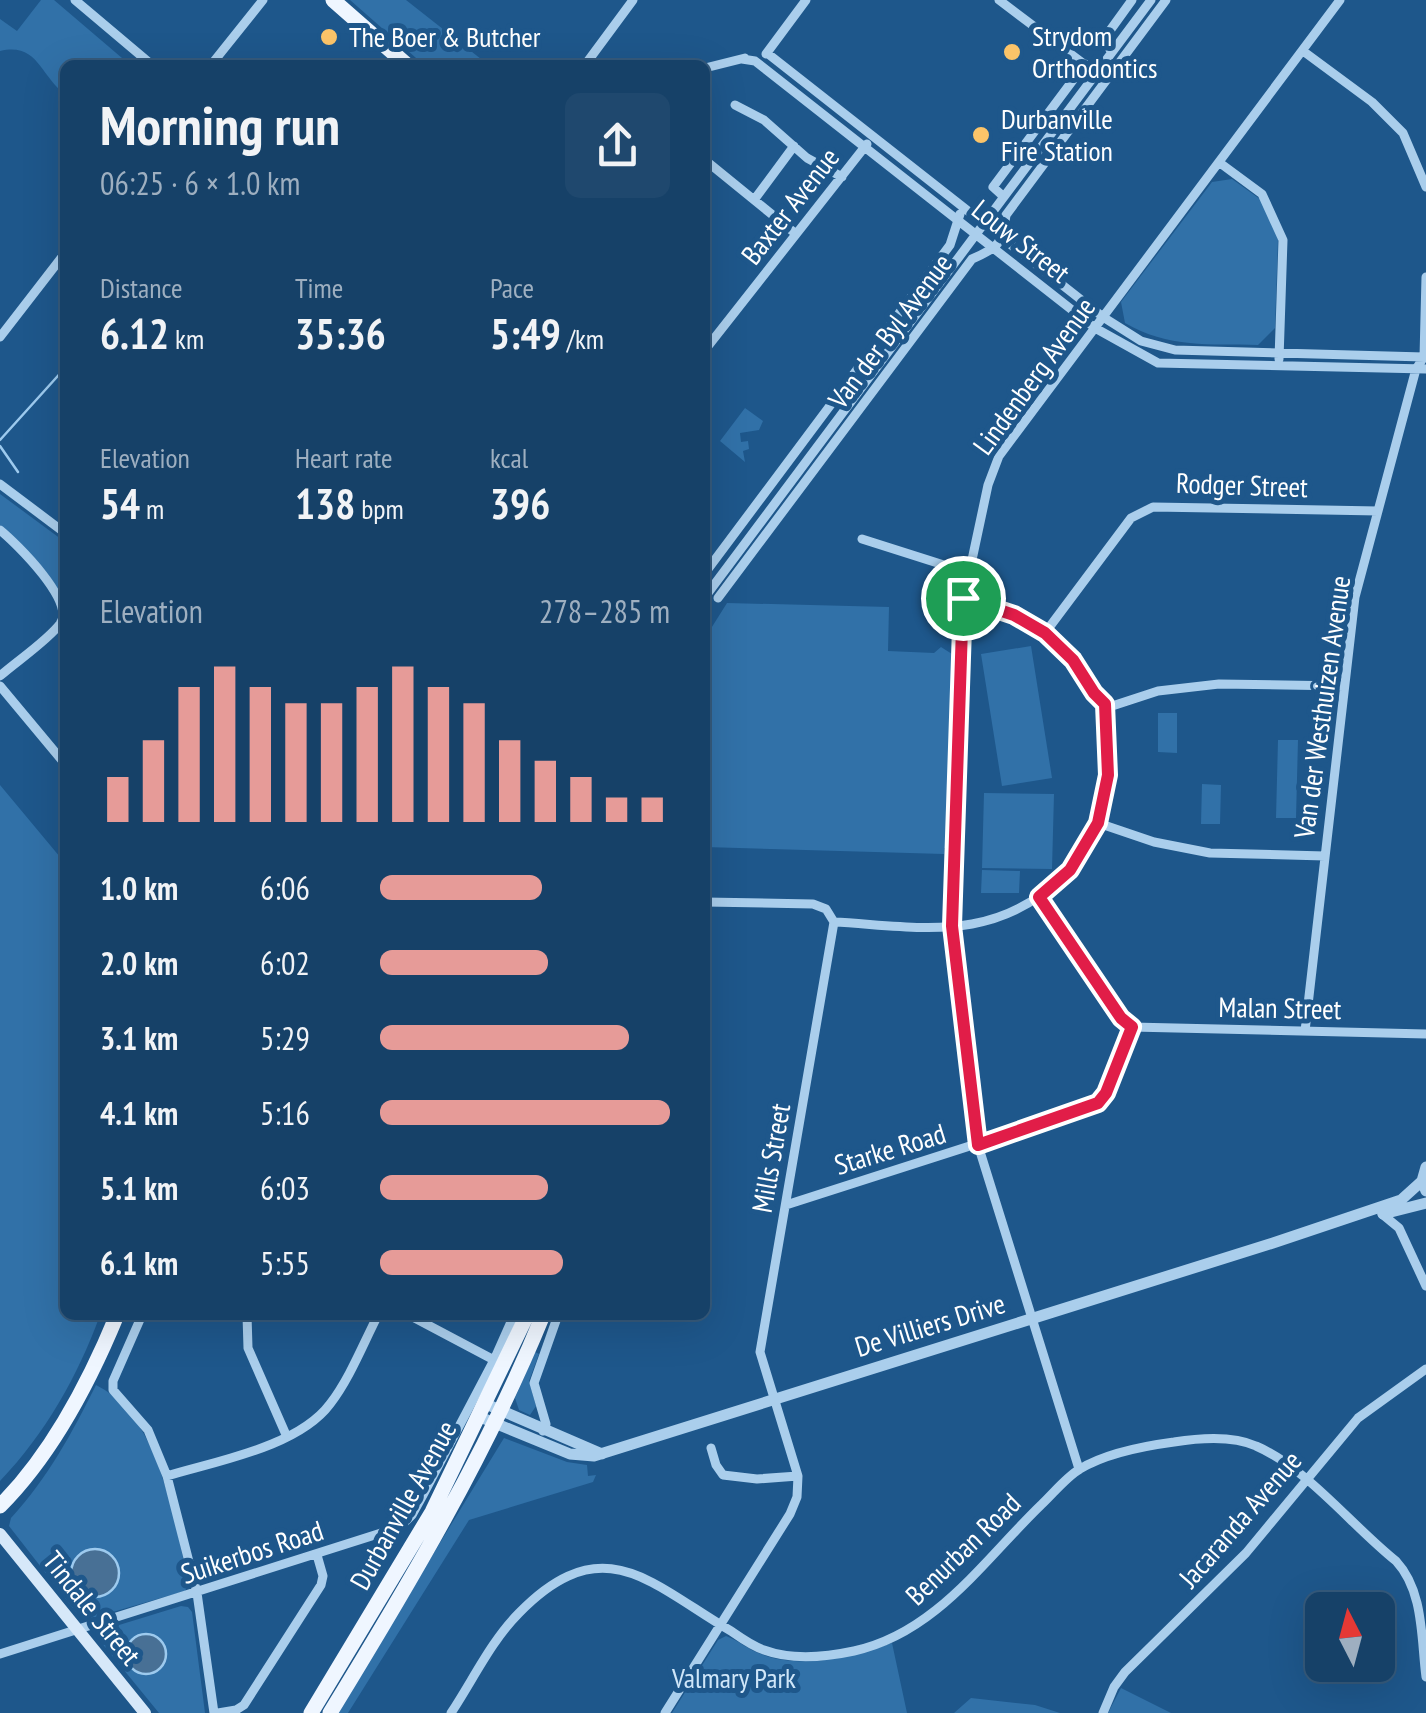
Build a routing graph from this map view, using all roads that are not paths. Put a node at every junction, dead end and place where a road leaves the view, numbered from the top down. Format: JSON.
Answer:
{"nodes":[{"id":1,"x":75,"y":0,"type":"edge"},
{"id":2,"x":263,"y":0,"type":"edge"},
{"id":3,"x":334,"y":0,"type":"edge"},
{"id":4,"x":633,"y":0,"type":"edge"},
{"id":5,"x":806,"y":0,"type":"edge"},
{"id":6,"x":999,"y":0,"type":"edge"},
{"id":7,"x":1132,"y":0,"type":"edge"},
{"id":8,"x":1151,"y":0,"type":"edge"},
{"id":9,"x":1166,"y":0,"type":"edge"},
{"id":10,"x":1340,"y":0,"type":"edge"},
{"id":11,"x":1303,"y":51,"type":"junction"},
{"id":12,"x":1112,"y":52,"type":"junction"},
{"id":13,"x":767,"y":53,"type":"junction"},
{"id":14,"x":742,"y":59,"type":"junction"},
{"id":15,"x":146,"y":60,"type":"edge"},
{"id":16,"x":215,"y":60,"type":"edge"},
{"id":17,"x":401,"y":60,"type":"edge"},
{"id":18,"x":589,"y":60,"type":"edge"},
{"id":19,"x":755,"y":60,"type":"junction"},
{"id":20,"x":1085,"y":64,"type":"junction"},
{"id":21,"x":710,"y":67,"type":"edge"},
{"id":22,"x":1096,"y":73,"type":"junction"},
{"id":23,"x":735,"y":106,"type":"dead end"},
{"id":24,"x":874,"y":137,"type":"junction"},
{"id":25,"x":794,"y":146,"type":"junction"},
{"id":26,"x":865,"y":147,"type":"junction"},
{"id":27,"x":1220,"y":163,"type":"junction"},
{"id":28,"x":710,"y":164,"type":"edge"},
{"id":29,"x":842,"y":177,"type":"junction"},
{"id":30,"x":1426,"y":186,"type":"edge"},
{"id":31,"x":992,"y":187,"type":"junction"},
{"id":32,"x":1004,"y":196,"type":"junction"},
{"id":33,"x":984,"y":198,"type":"dead end"},
{"id":34,"x":754,"y":200,"type":"junction"},
{"id":35,"x":965,"y":208,"type":"junction"},
{"id":36,"x":957,"y":218,"type":"junction"},
{"id":37,"x":984,"y":224,"type":"junction"},
{"id":38,"x":796,"y":234,"type":"junction"},
{"id":39,"x":976,"y":234,"type":"junction"},
{"id":40,"x":1002,"y":238,"type":"junction"},
{"id":41,"x":994,"y":248,"type":"junction"},
{"id":42,"x":60,"y":259,"type":"edge"},
{"id":43,"x":1426,"y":277,"type":"edge"},
{"id":44,"x":1103,"y":317,"type":"junction"},
{"id":45,"x":1095,"y":328,"type":"junction"},
{"id":46,"x":0,"y":337,"type":"edge"},
{"id":47,"x":710,"y":344,"type":"edge"},
{"id":48,"x":1280,"y":353,"type":"junction"},
{"id":49,"x":1425,"y":357,"type":"edge"},
{"id":50,"x":1279,"y":366,"type":"junction"},
{"id":51,"x":1421,"y":369,"type":"edge"},
{"id":52,"x":0,"y":484,"type":"edge"},
{"id":53,"x":1378,"y":511,"type":"junction"},
{"id":54,"x":60,"y":528,"type":"edge"},
{"id":55,"x":0,"y":530,"type":"edge"},
{"id":56,"x":734,"y":534,"type":"junction"},
{"id":57,"x":862,"y":540,"type":"dead end"},
{"id":58,"x":746,"y":541,"type":"junction"},
{"id":59,"x":710,"y":565,"type":"edge"},
{"id":60,"x":968,"y":572,"type":"junction"},
{"id":61,"x":710,"y":590,"type":"edge"},
{"id":62,"x":718,"y":598,"type":"dead end"},
{"id":63,"x":963,"y":598,"type":"junction"},
{"id":64,"x":60,"y":603,"type":"edge"},
{"id":65,"x":60,"y":624,"type":"edge"},
{"id":66,"x":1045,"y":633,"type":"junction"},
{"id":67,"x":0,"y":676,"type":"edge"},
{"id":68,"x":0,"y":686,"type":"edge"},
{"id":69,"x":1344,"y":686,"type":"junction"},
{"id":70,"x":1106,"y":708,"type":"junction"},
{"id":71,"x":60,"y":758,"type":"edge"},
{"id":72,"x":1098,"y":823,"type":"junction"},
{"id":73,"x":1325,"y":856,"type":"junction"},
{"id":74,"x":1039,"y":897,"type":"junction"},
{"id":75,"x":710,"y":902,"type":"edge"},
{"id":76,"x":834,"y":922,"type":"junction"},
{"id":77,"x":952,"y":926,"type":"junction"},
{"id":78,"x":1132,"y":1027,"type":"junction"},
{"id":79,"x":1305,"y":1031,"type":"junction"},
{"id":80,"x":1426,"y":1034,"type":"edge"},
{"id":81,"x":978,"y":1145,"type":"junction"},
{"id":82,"x":1426,"y":1166,"type":"edge"},
{"id":83,"x":1424,"y":1186,"type":"edge"},
{"id":84,"x":1426,"y":1203,"type":"edge"},
{"id":85,"x":786,"y":1205,"type":"junction"},
{"id":86,"x":1410,"y":1206,"type":"junction"},
{"id":87,"x":1382,"y":1214,"type":"junction"},
{"id":88,"x":1399,"y":1228,"type":"junction"},
{"id":89,"x":1273,"y":1243,"type":"junction"},
{"id":90,"x":1426,"y":1286,"type":"edge"},
{"id":91,"x":115,"y":1320,"type":"edge"},
{"id":92,"x":140,"y":1320,"type":"edge"},
{"id":93,"x":248,"y":1320,"type":"edge"},
{"id":94,"x":375,"y":1320,"type":"edge"},
{"id":95,"x":419,"y":1320,"type":"edge"},
{"id":96,"x":512,"y":1320,"type":"edge"},
{"id":97,"x":525,"y":1320,"type":"edge"},
{"id":98,"x":540,"y":1320,"type":"edge"},
{"id":99,"x":556,"y":1320,"type":"edge"},
{"id":100,"x":1030,"y":1320,"type":"junction"},
{"id":101,"x":494,"y":1360,"type":"junction"},
{"id":102,"x":1426,"y":1368,"type":"edge"},
{"id":103,"x":774,"y":1400,"type":"junction"},
{"id":104,"x":491,"y":1414,"type":"junction"},
{"id":105,"x":541,"y":1435,"type":"junction"},
{"id":106,"x":287,"y":1437,"type":"junction"},
{"id":107,"x":711,"y":1448,"type":"dead end"},
{"id":108,"x":1079,"y":1469,"type":"junction"},
{"id":109,"x":167,"y":1476,"type":"junction"},
{"id":110,"x":798,"y":1476,"type":"junction"},
{"id":111,"x":1305,"y":1480,"type":"junction"},
{"id":112,"x":0,"y":1506,"type":"edge"},
{"id":113,"x":0,"y":1534,"type":"edge"},
{"id":114,"x":316,"y":1555,"type":"junction"},
{"id":115,"x":197,"y":1593,"type":"junction"},
{"id":116,"x":720,"y":1625,"type":"junction"},
{"id":117,"x":1423,"y":1628,"type":"edge"},
{"id":118,"x":76,"y":1630,"type":"junction"},
{"id":119,"x":0,"y":1654,"type":"edge"},
{"id":120,"x":1426,"y":1677,"type":"edge"},
{"id":121,"x":145,"y":1713,"type":"edge"},
{"id":122,"x":216,"y":1713,"type":"edge"},
{"id":123,"x":312,"y":1713,"type":"edge"},
{"id":124,"x":330,"y":1713,"type":"edge"},
{"id":125,"x":452,"y":1713,"type":"edge"},
{"id":126,"x":665,"y":1713,"type":"edge"},
{"id":127,"x":1103,"y":1713,"type":"edge"}],
"edges":[{"from":1,"to":15,"type":"street"},
{"from":2,"to":16,"type":"street"},
{"from":3,"to":17,"type":"main road"},
{"from":4,"to":18,"type":"street"},
{"from":5,"to":13,"type":"street"},
{"from":6,"to":20,"type":"street"},
{"from":7,"to":12,"type":"street","name":"Van der Byl Avenue"},
{"from":8,"to":12,"type":"street","name":"Van der Byl Avenue"},
{"from":9,"to":40,"type":"street","name":"Van der Byl Avenue"},
{"from":10,"to":11,"type":"street","name":"Lindenberg Avenue"},
{"from":11,"to":27,"type":"street","name":"Lindenberg Avenue"},
{"from":11,"to":30,"type":"street"},
{"from":12,"to":22,"type":"street","name":"Van der Byl Avenue"},
{"from":13,"to":14,"type":"street"},
{"from":13,"to":19,"type":"street"},
{"from":13,"to":24,"type":"street","name":"Louw Street"},
{"from":14,"to":19,"type":"street"},
{"from":14,"to":21,"type":"street"},
{"from":19,"to":26,"type":"street","name":"Louw Street"},
{"from":20,"to":22,"type":"street"},
{"from":20,"to":31,"type":"street"},
{"from":22,"to":32,"type":"street","name":"Van der Byl Avenue"},
{"from":23,"to":25,"type":"street"},
{"from":24,"to":26,"type":"street","name":"Baxter Avenue"},
{"from":24,"to":35,"type":"street","name":"Louw Street"},
{"from":25,"to":29,"type":"street"},
{"from":25,"to":34,"type":"street"},
{"from":26,"to":29,"type":"street","name":"Baxter Avenue"},
{"from":26,"to":36,"type":"street","name":"Louw Street"},
{"from":27,"to":44,"type":"street","name":"Lindenberg Avenue"},
{"from":27,"to":48,"type":"street"},
{"from":28,"to":34,"type":"street"},
{"from":29,"to":38,"type":"street","name":"Baxter Avenue"},
{"from":31,"to":32,"type":"street"},
{"from":31,"to":33,"type":"street"},
{"from":32,"to":37,"type":"street","name":"Van der Byl Avenue"},
{"from":34,"to":38,"type":"street"},
{"from":35,"to":36,"type":"street"},
{"from":35,"to":37,"type":"street","name":"Louw Street"},
{"from":36,"to":39,"type":"street","name":"Louw Street"},
{"from":36,"to":56,"type":"street"},
{"from":37,"to":39,"type":"street","name":"Van der Byl Avenue"},
{"from":37,"to":40,"type":"street","name":"Louw Street"},
{"from":38,"to":47,"type":"street","name":"Baxter Avenue"},
{"from":39,"to":41,"type":"street","name":"Louw Street"},
{"from":39,"to":58,"type":"street","name":"Van der Byl Avenue"},
{"from":40,"to":41,"type":"street","name":"Van der Byl Avenue"},
{"from":40,"to":44,"type":"street","name":"Louw Street"},
{"from":41,"to":45,"type":"street","name":"Louw Street"},
{"from":41,"to":62,"type":"street","name":"Van der Byl Avenue"},
{"from":42,"to":46,"type":"street"},
{"from":43,"to":49,"type":"street"},
{"from":44,"to":45,"type":"street","name":"Lindenberg Avenue"},
{"from":44,"to":48,"type":"street","name":"Louw Street"},
{"from":45,"to":50,"type":"street","name":"Louw Street"},
{"from":45,"to":60,"type":"street","name":"Lindenberg Avenue"},
{"from":48,"to":49,"type":"street","name":"Louw Street"},
{"from":48,"to":50,"type":"street"},
{"from":49,"to":51,"type":"street","name":"Van der Westhuizen Avenue"},
{"from":50,"to":51,"type":"street","name":"Louw Street"},
{"from":51,"to":53,"type":"street","name":"Van der Westhuizen Avenue"},
{"from":52,"to":54,"type":"street"},
{"from":53,"to":66,"type":"street","name":"Rodger Street"},
{"from":53,"to":69,"type":"street","name":"Van der Westhuizen Avenue"},
{"from":55,"to":64,"type":"street"},
{"from":56,"to":58,"type":"street"},
{"from":56,"to":59,"type":"street"},
{"from":57,"to":60,"type":"street"},
{"from":58,"to":61,"type":"street","name":"Van der Byl Avenue"},
{"from":60,"to":63,"type":"street","name":"Lindenberg Avenue"},
{"from":63,"to":66,"type":"street"},
{"from":63,"to":77,"type":"street","name":"Lindenberg Avenue"},
{"from":65,"to":67,"type":"street"},
{"from":66,"to":70,"type":"street"},
{"from":68,"to":71,"type":"street"},
{"from":69,"to":70,"type":"street"},
{"from":69,"to":73,"type":"street","name":"Van der Westhuizen Avenue"},
{"from":70,"to":72,"type":"street"},
{"from":72,"to":73,"type":"street"},
{"from":72,"to":74,"type":"street"},
{"from":73,"to":79,"type":"street","name":"Van der Westhuizen Avenue"},
{"from":74,"to":77,"type":"street"},
{"from":74,"to":78,"type":"street"},
{"from":75,"to":76,"type":"street"},
{"from":76,"to":77,"type":"street"},
{"from":76,"to":85,"type":"street","name":"Mills Street"},
{"from":77,"to":81,"type":"street","name":"Lindenberg Avenue"},
{"from":78,"to":79,"type":"street","name":"Malan Street"},
{"from":78,"to":81,"type":"street","name":"Starke Road"},
{"from":79,"to":80,"type":"street","name":"Malan Street"},
{"from":81,"to":85,"type":"street","name":"Starke Road"},
{"from":81,"to":100,"type":"street","name":"Lindenberg Avenue"},
{"from":82,"to":83,"type":"street"},
{"from":83,"to":89,"type":"street","name":"De Villiers Drive"},
{"from":84,"to":86,"type":"street","name":"De Villiers Drive"},
{"from":85,"to":103,"type":"street","name":"Mills Street"},
{"from":86,"to":87,"type":"street","name":"De Villiers Drive"},
{"from":86,"to":88,"type":"street"},
{"from":87,"to":88,"type":"street"},
{"from":87,"to":89,"type":"street","name":"De Villiers Drive"},
{"from":88,"to":90,"type":"street"},
{"from":89,"to":100,"type":"street","name":"De Villiers Drive"},
{"from":91,"to":112,"type":"main road"},
{"from":92,"to":109,"type":"street"},
{"from":93,"to":106,"type":"street"},
{"from":94,"to":106,"type":"street"},
{"from":95,"to":101,"type":"street"},
{"from":96,"to":101,"type":"street","name":"Suikerbos Road"},
{"from":97,"to":104,"type":"main road","name":"Durbanville Avenue"},
{"from":98,"to":104,"type":"main road","name":"Durbanville Avenue"},
{"from":99,"to":105,"type":"street"},
{"from":100,"to":103,"type":"street","name":"De Villiers Drive"},
{"from":100,"to":108,"type":"street"},
{"from":101,"to":114,"type":"street","name":"Suikerbos Road"},
{"from":102,"to":111,"type":"street","name":"Jacaranda Avenue"},
{"from":103,"to":105,"type":"street","name":"De Villiers Drive"},
{"from":103,"to":110,"type":"street","name":"Mills Street"},
{"from":104,"to":105,"type":"street","name":"De Villiers Drive"},
{"from":104,"to":123,"type":"main road","name":"Durbanville Avenue"},
{"from":104,"to":124,"type":"main road","name":"Durbanville Avenue"},
{"from":106,"to":109,"type":"street"},
{"from":107,"to":110,"type":"street"},
{"from":108,"to":111,"type":"street"},
{"from":108,"to":116,"type":"street","name":"Benurban Road"},
{"from":109,"to":115,"type":"street"},
{"from":110,"to":116,"type":"street"},
{"from":111,"to":117,"type":"street"},
{"from":111,"to":127,"type":"street","name":"Jacaranda Avenue"},
{"from":113,"to":118,"type":"main road","name":"Tindale Street"},
{"from":114,"to":115,"type":"street","name":"Suikerbos Road"},
{"from":114,"to":122,"type":"street"},
{"from":115,"to":118,"type":"street","name":"Suikerbos Road"},
{"from":115,"to":122,"type":"street"},
{"from":116,"to":125,"type":"street","name":"Benurban Road"},
{"from":116,"to":126,"type":"street"},
{"from":117,"to":120,"type":"street"},
{"from":118,"to":119,"type":"street","name":"Suikerbos Road"},
{"from":118,"to":121,"type":"main road","name":"Tindale Street"}]}
